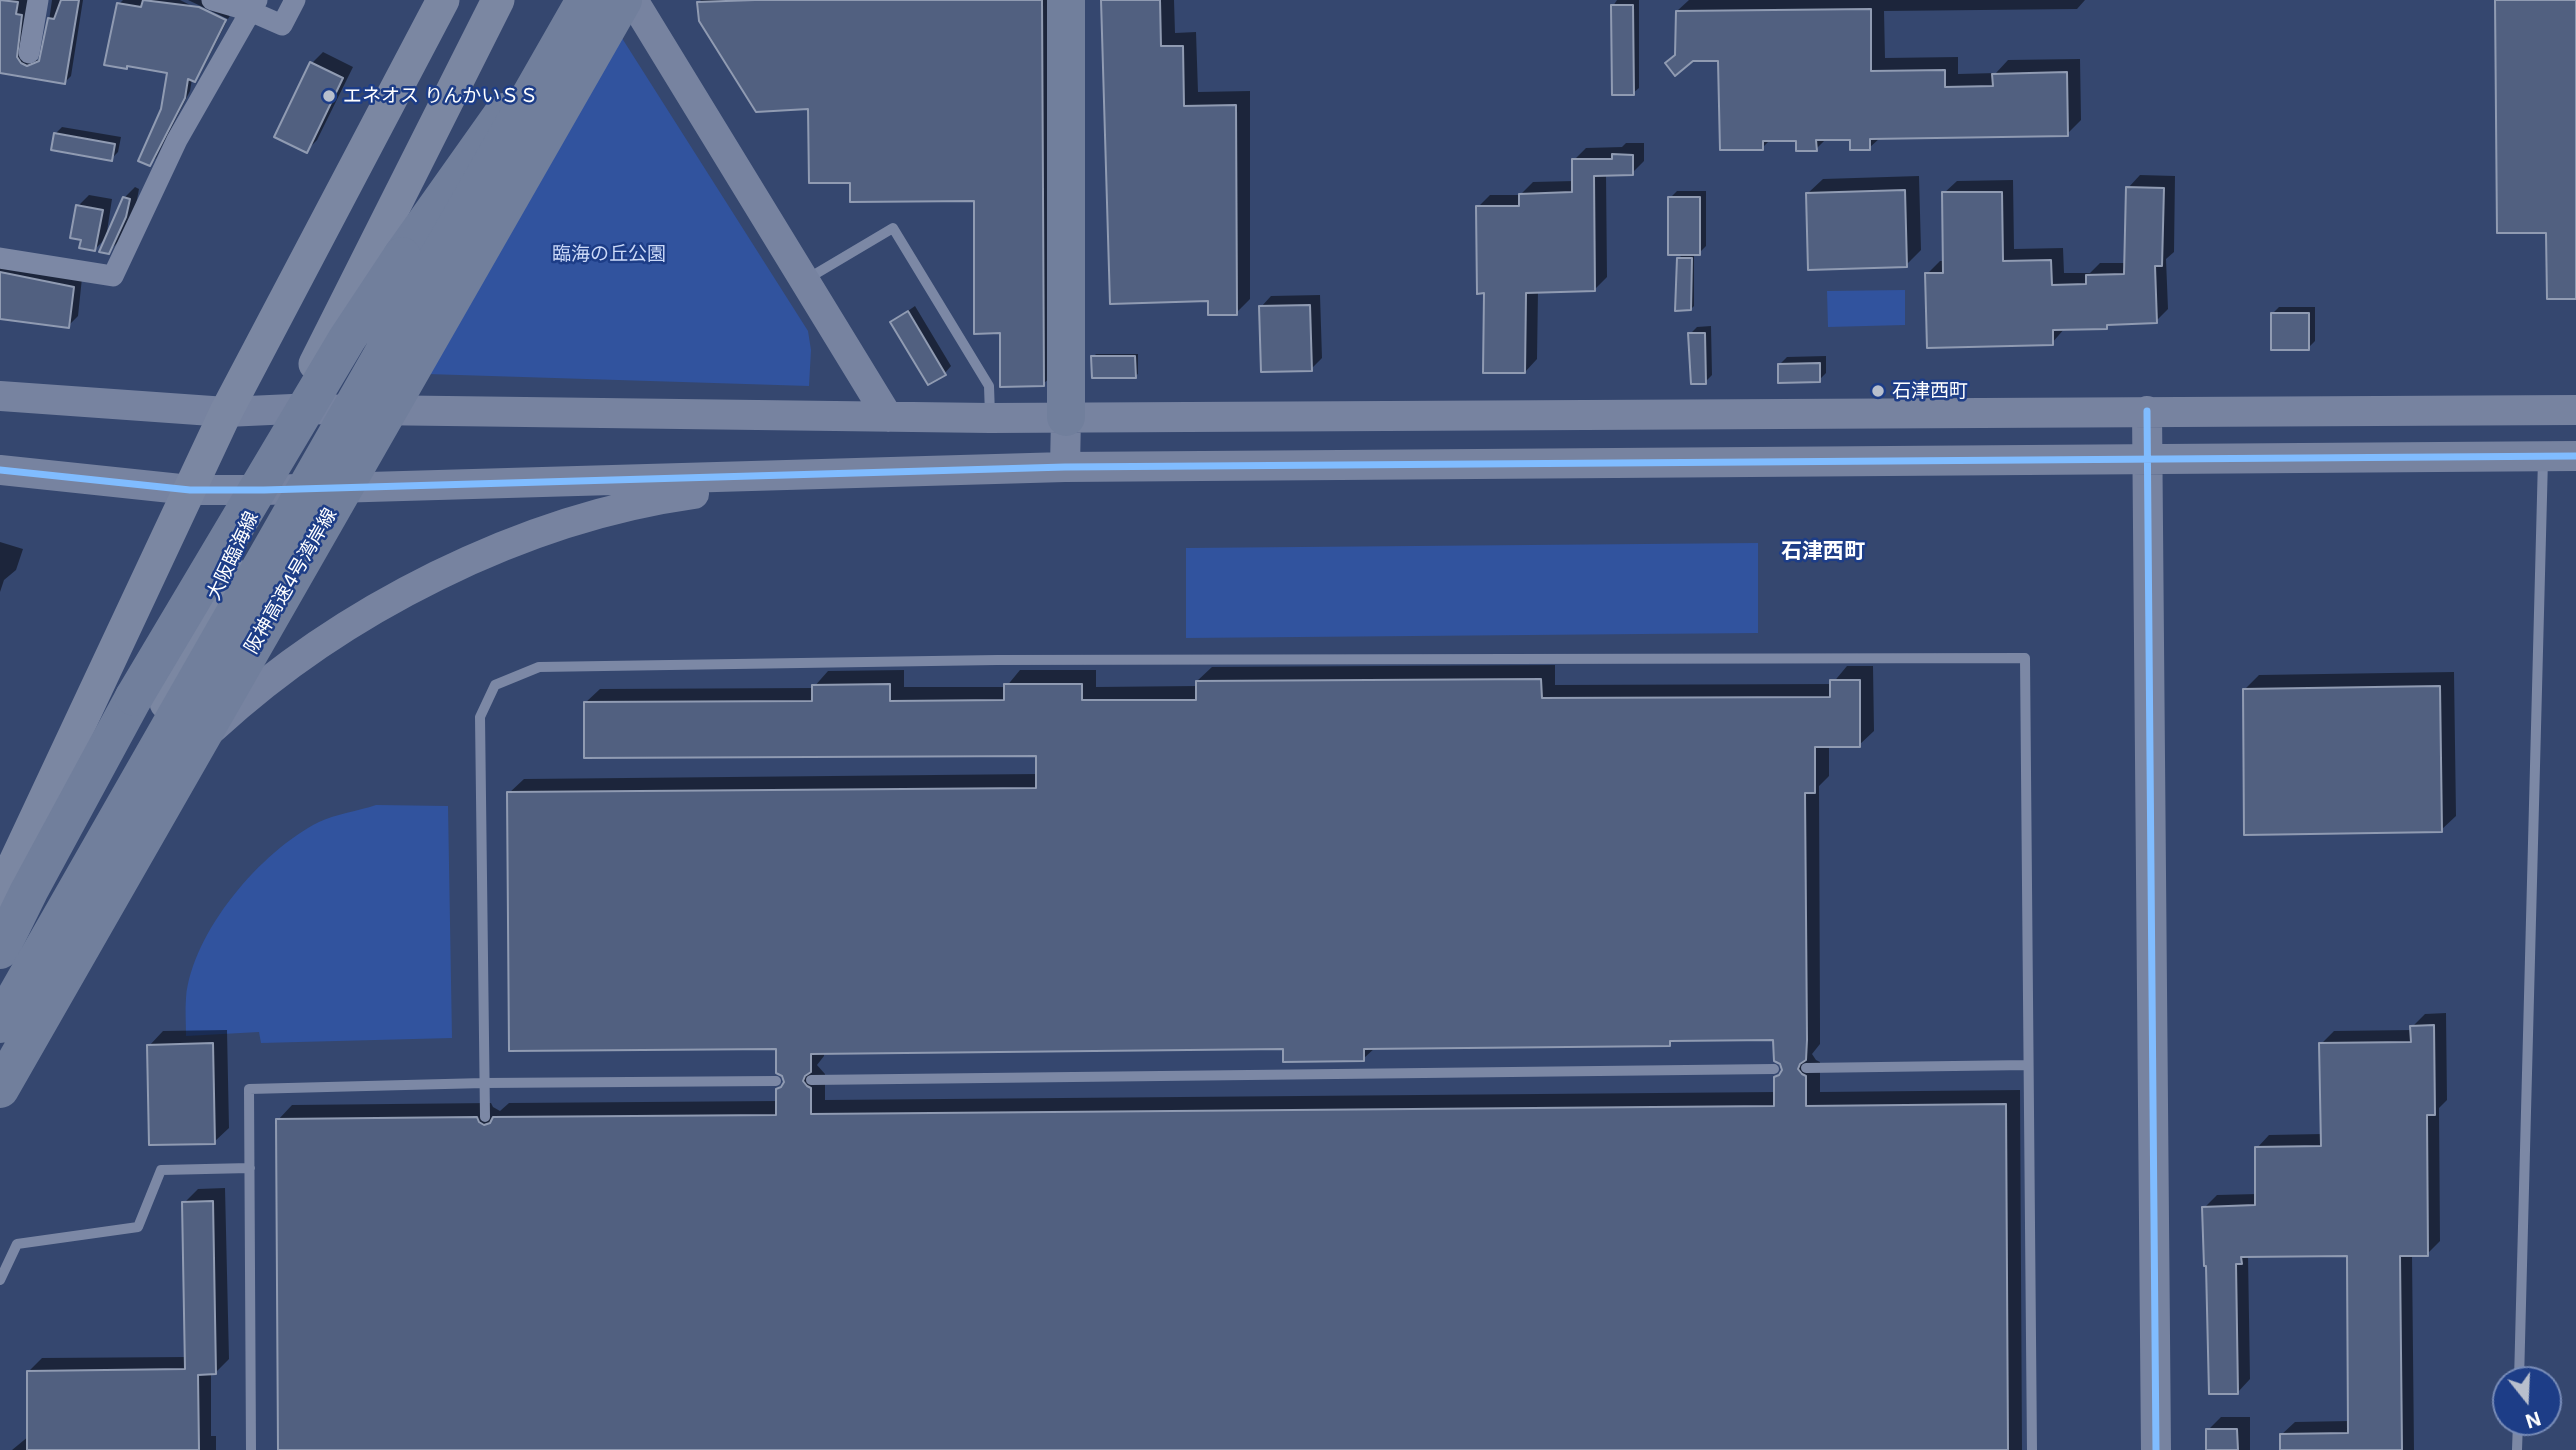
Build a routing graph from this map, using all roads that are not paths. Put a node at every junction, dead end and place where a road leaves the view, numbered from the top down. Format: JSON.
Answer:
{"nodes":[{"id":1,"x":38,"y":0,"type":"edge"},
{"id":2,"x":212,"y":0,"type":"edge"},
{"id":3,"x":295,"y":0,"type":"edge"},
{"id":4,"x":443,"y":0,"type":"edge"},
{"id":5,"x":498,"y":0,"type":"edge"},
{"id":6,"x":576,"y":0,"type":"edge"},
{"id":7,"x":585,"y":0,"type":"edge"},
{"id":8,"x":623,"y":0,"type":"edge"},
{"id":9,"x":633,"y":0,"type":"edge"},
{"id":10,"x":1066,"y":0,"type":"edge"},
{"id":11,"x":254,"y":6,"type":"edge"},
{"id":12,"x":29,"y":54,"type":"dead end"},
{"id":13,"x":0,"y":258,"type":"edge"},
{"id":14,"x":805,"y":280,"type":"junction"},
{"id":15,"x":0,"y":396,"type":"edge"},
{"id":16,"x":292,"y":409,"type":"junction"},
{"id":17,"x":2576,"y":410,"type":"edge"},
{"id":18,"x":2147,"y":411,"type":"junction"},
{"id":19,"x":226,"y":412,"type":"junction"},
{"id":20,"x":888,"y":417,"type":"junction"},
{"id":21,"x":1066,"y":417,"type":"junction"},
{"id":22,"x":990,"y":418,"type":"junction"},
{"id":23,"x":2544,"y":456,"type":"junction"},
{"id":24,"x":2576,"y":456,"type":"edge"},
{"id":25,"x":2147,"y":458,"type":"junction"},
{"id":26,"x":1065,"y":467,"type":"junction"},
{"id":27,"x":0,"y":470,"type":"edge"},
{"id":28,"x":857,"y":471,"type":"junction"},
{"id":29,"x":190,"y":489,"type":"junction"},
{"id":30,"x":264,"y":490,"type":"junction"},
{"id":31,"x":113,"y":817,"type":"junction"},
{"id":32,"x":0,"y":894,"type":"edge"},
{"id":33,"x":0,"y":950,"type":"edge"},
{"id":34,"x":0,"y":1024,"type":"edge"},
{"id":35,"x":2028,"y":1065,"type":"junction"},
{"id":36,"x":1806,"y":1068,"type":"dead end"},
{"id":37,"x":1774,"y":1069,"type":"dead end"},
{"id":38,"x":811,"y":1080,"type":"dead end"},
{"id":39,"x":0,"y":1081,"type":"edge"},
{"id":40,"x":776,"y":1081,"type":"dead end"},
{"id":41,"x":484,"y":1083,"type":"junction"},
{"id":42,"x":0,"y":1089,"type":"edge"},
{"id":43,"x":485,"y":1117,"type":"dead end"},
{"id":44,"x":250,"y":1168,"type":"junction"},
{"id":45,"x":0,"y":1280,"type":"edge"},
{"id":46,"x":2519,"y":1366,"type":"edge"},
{"id":47,"x":251,"y":1450,"type":"edge"},
{"id":48,"x":2032,"y":1450,"type":"edge"},
{"id":49,"x":2156,"y":1450,"type":"edge"}],
"edges":[{"from":1,"to":12,"type":"street"},
{"from":2,"to":11,"type":"street"},
{"from":3,"to":11,"type":"street"},
{"from":4,"to":19,"type":"main road"},
{"from":5,"to":16,"type":"main road","name":"大阪臨海線"},
{"from":6,"to":33,"type":"highway","bridge":true},
{"from":7,"to":34,"type":"highway","name":"阪神高速4号湾岸線","bridge":true},
{"from":8,"to":42,"type":"highway","name":"阪神高速4号湾岸線","bridge":true},
{"from":9,"to":14,"type":"street"},
{"from":10,"to":21,"type":"highway"},
{"from":11,"to":13,"type":"street"},
{"from":14,"to":20,"type":"street"},
{"from":14,"to":22,"type":"lane"},
{"from":15,"to":19,"type":"street"},
{"from":16,"to":19,"type":"street"},
{"from":16,"to":20,"type":"street"},
{"from":16,"to":30,"type":"main road","name":"大阪臨海線"},
{"from":17,"to":18,"type":"street"},
{"from":18,"to":21,"type":"street"},
{"from":18,"to":25,"type":"street"},
{"from":19,"to":29,"type":"main road"},
{"from":20,"to":22,"type":"street"},
{"from":21,"to":22,"type":"street"},
{"from":21,"to":26,"type":"street"},
{"from":23,"to":24,"type":"street"},
{"from":23,"to":25,"type":"street"},
{"from":23,"to":46,"type":"lane"},
{"from":25,"to":26,"type":"street"},
{"from":25,"to":49,"type":"street"},
{"from":26,"to":28,"type":"street"},
{"from":27,"to":29,"type":"street"},
{"from":28,"to":30,"type":"street"},
{"from":28,"to":31,"type":"street"},
{"from":29,"to":30,"type":"street"},
{"from":29,"to":32,"type":"main road"},
{"from":30,"to":31,"type":"main road","name":"大阪臨海線"},
{"from":31,"to":39,"type":"main road","name":"大阪臨海線"},
{"from":35,"to":36,"type":"lane"},
{"from":35,"to":41,"type":"lane"},
{"from":35,"to":48,"type":"lane"},
{"from":37,"to":38,"type":"lane"},
{"from":40,"to":41,"type":"lane"},
{"from":41,"to":43,"type":"lane"},
{"from":41,"to":44,"type":"lane"},
{"from":44,"to":45,"type":"lane"},
{"from":44,"to":47,"type":"lane"}]}
